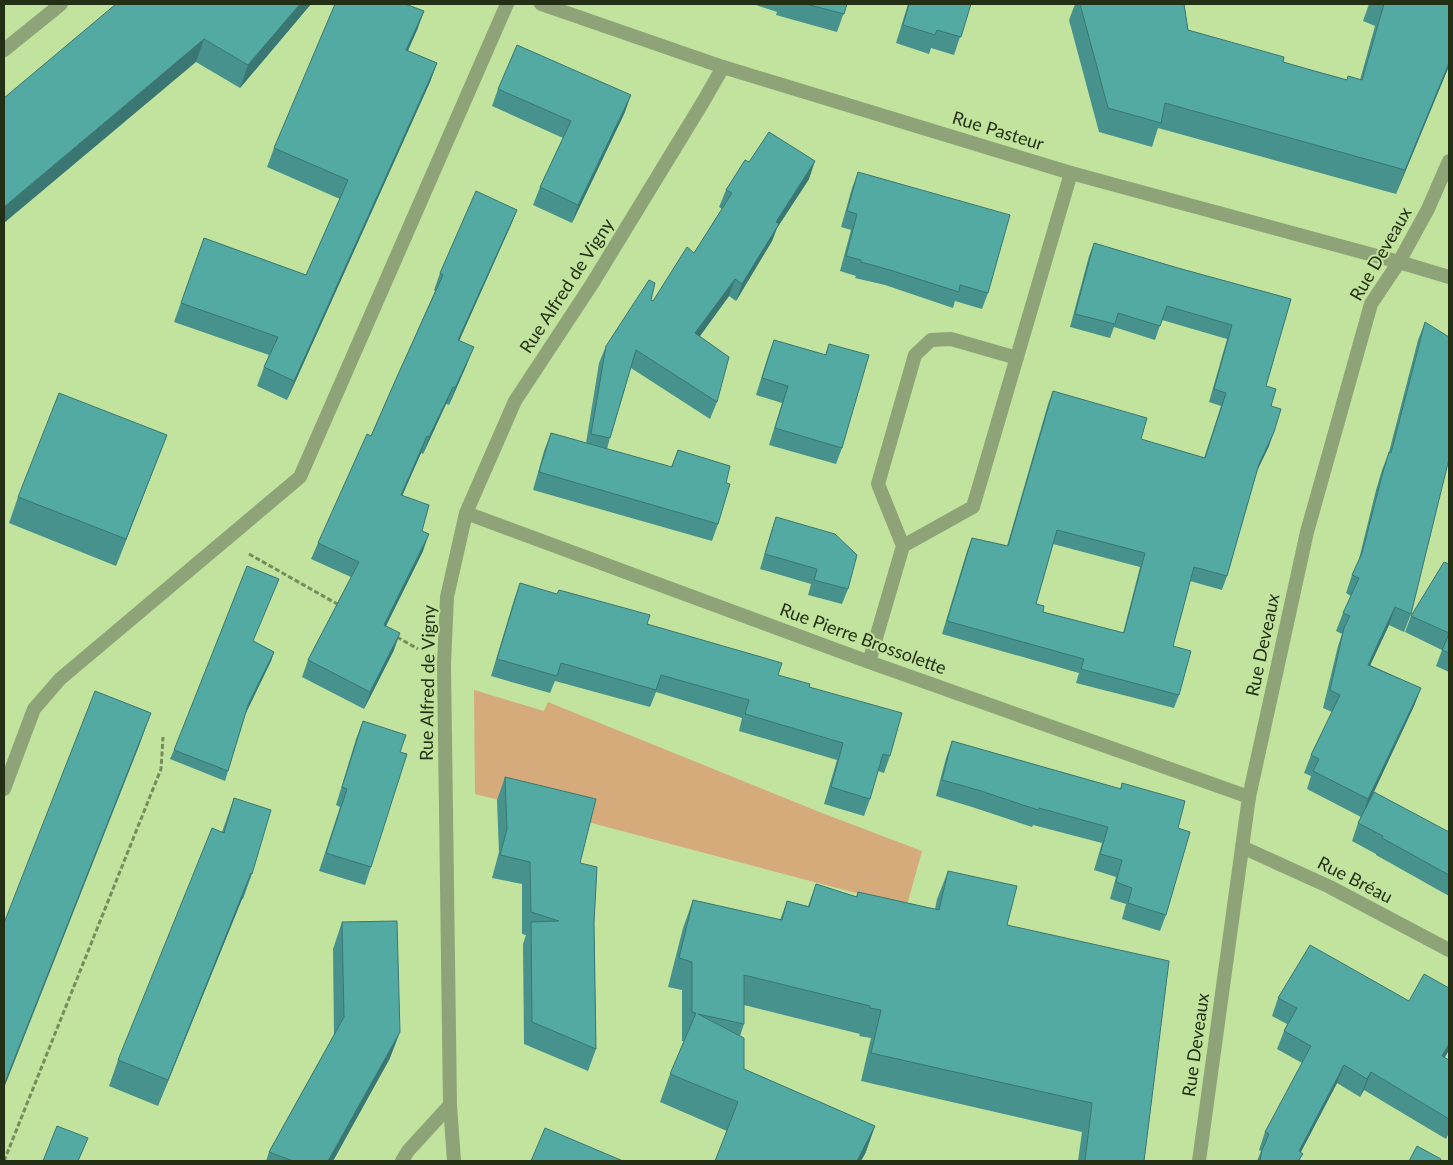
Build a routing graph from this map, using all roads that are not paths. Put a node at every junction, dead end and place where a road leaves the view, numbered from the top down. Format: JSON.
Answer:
{"nodes":[{"id":1,"x":61,"y":4,"type":"edge"},
{"id":2,"x":507,"y":4,"type":"edge"},
{"id":3,"x":541,"y":4,"type":"edge"},
{"id":4,"x":4,"y":50,"type":"edge"},
{"id":5,"x":723,"y":68,"type":"junction"},
{"id":6,"x":1449,"y":161,"type":"edge"},
{"id":7,"x":1071,"y":173,"type":"junction"},
{"id":8,"x":1399,"y":262,"type":"junction"},
{"id":9,"x":1449,"y":278,"type":"edge"},
{"id":10,"x":1017,"y":358,"type":"junction"},
{"id":11,"x":466,"y":513,"type":"junction"},
{"id":12,"x":903,"y":546,"type":"junction"},
{"id":13,"x":868,"y":662,"type":"junction"},
{"id":14,"x":4,"y":789,"type":"edge"},
{"id":15,"x":1249,"y":797,"type":"junction"},
{"id":16,"x":1242,"y":847,"type":"junction"},
{"id":17,"x":1449,"y":950,"type":"edge"},
{"id":18,"x":450,"y":1105,"type":"junction"},
{"id":19,"x":402,"y":1161,"type":"edge"},
{"id":20,"x":454,"y":1161,"type":"edge"},
{"id":21,"x":1199,"y":1161,"type":"edge"}],
"edges":[{"from":1,"to":4,"type":"street"},
{"from":2,"to":14,"type":"street"},
{"from":3,"to":5,"type":"street","name":"Rue Pasteur"},
{"from":5,"to":7,"type":"street","name":"Rue Pasteur"},
{"from":5,"to":11,"type":"street","name":"Rue Alfred de Vigny"},
{"from":6,"to":8,"type":"street","name":"Rue Deveaux"},
{"from":7,"to":8,"type":"street","name":"Rue Pasteur"},
{"from":7,"to":10,"type":"street"},
{"from":8,"to":9,"type":"street","name":"Rue Pasteur"},
{"from":8,"to":15,"type":"street","name":"Rue Deveaux"},
{"from":10,"to":12,"type":"street"},
{"from":10,"to":12,"type":"street"},
{"from":11,"to":13,"type":"street","name":"Rue Pierre Brossolette"},
{"from":11,"to":18,"type":"street","name":"Rue Alfred de Vigny"},
{"from":12,"to":13,"type":"street"},
{"from":13,"to":15,"type":"street","name":"Rue Pierre Brossolette"},
{"from":15,"to":16,"type":"street","name":"Rue Deveaux"},
{"from":16,"to":17,"type":"street","name":"Rue Bréau"},
{"from":16,"to":21,"type":"street","name":"Rue Deveaux"},
{"from":18,"to":19,"type":"street"},
{"from":18,"to":20,"type":"street","name":"Rue Alfred de Vigny"}]}
